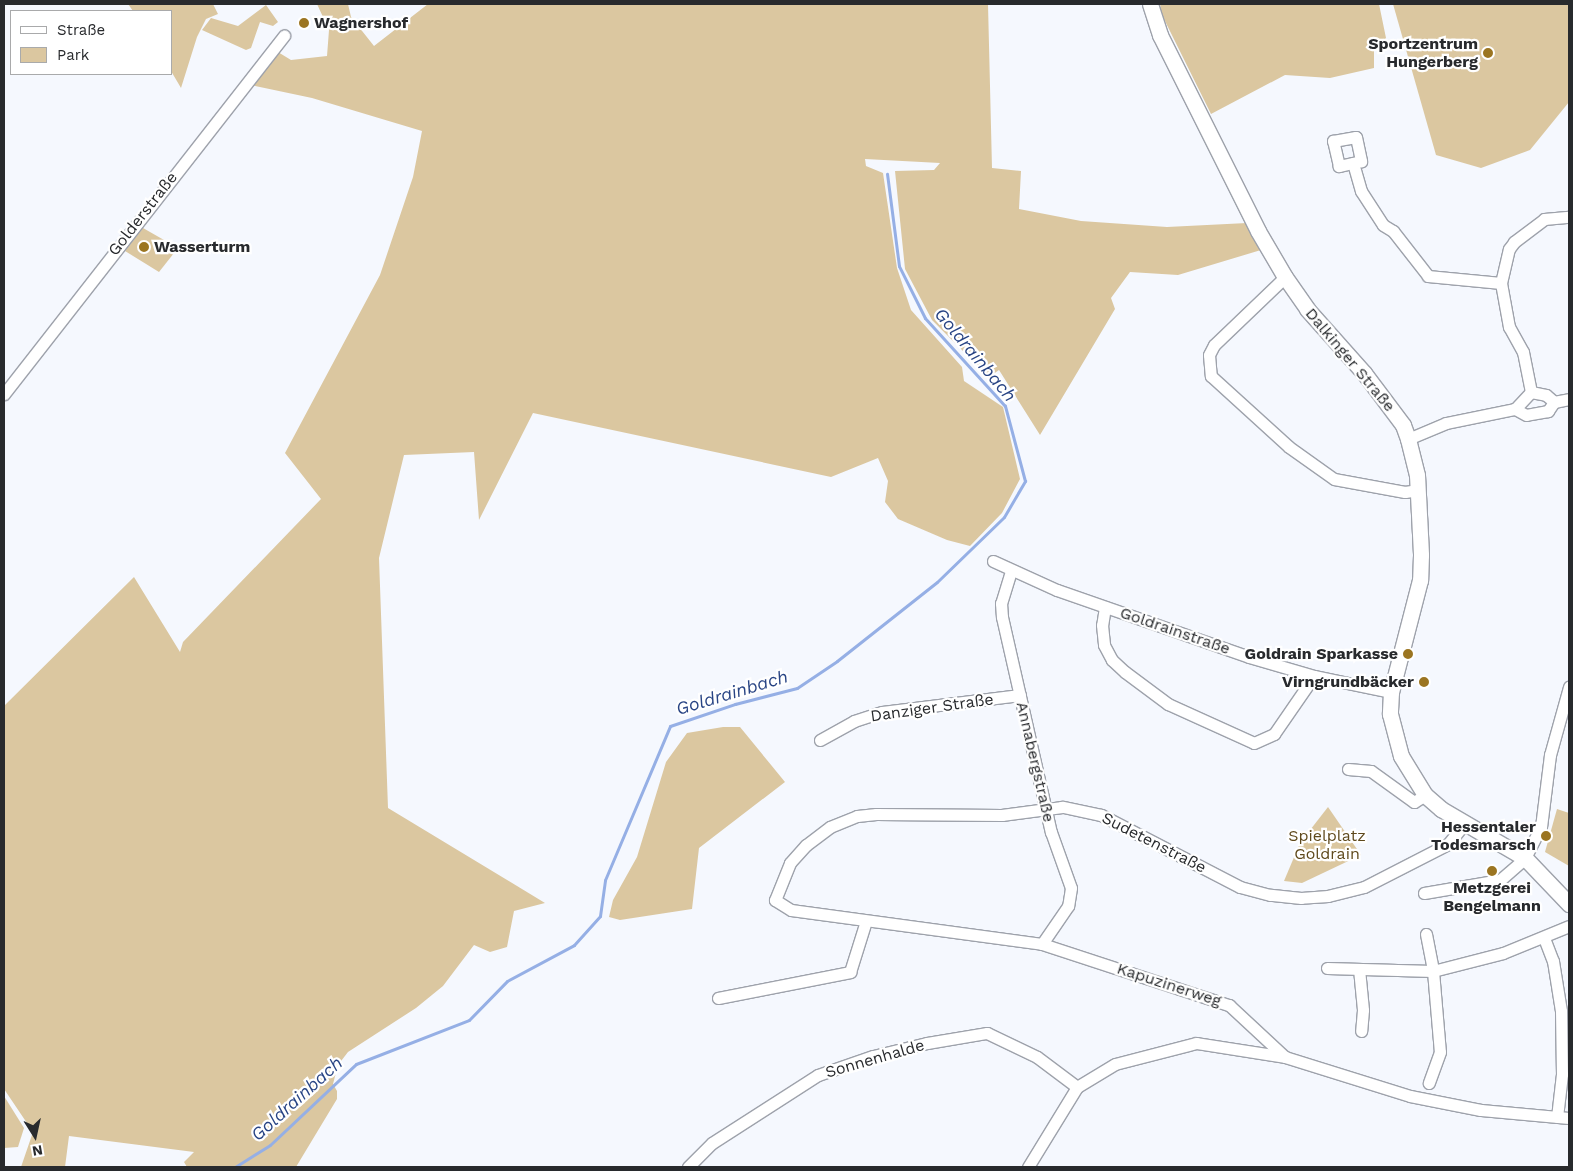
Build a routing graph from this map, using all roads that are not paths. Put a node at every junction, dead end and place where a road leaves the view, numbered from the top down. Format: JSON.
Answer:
{"nodes":[{"id":1,"x":1150,"y":4,"type":"edge"},
{"id":2,"x":284,"y":35,"type":"dead end"},
{"id":3,"x":1353,"y":163,"type":"dead end"},
{"id":4,"x":1569,"y":218,"type":"edge"},
{"id":5,"x":1285,"y":277,"type":"junction"},
{"id":6,"x":1501,"y":282,"type":"junction"},
{"id":7,"x":1532,"y":392,"type":"junction"},
{"id":8,"x":4,"y":394,"type":"edge"},
{"id":9,"x":1569,"y":398,"type":"edge"},
{"id":10,"x":1554,"y":402,"type":"junction"},
{"id":11,"x":1515,"y":409,"type":"junction"},
{"id":12,"x":1408,"y":439,"type":"junction"},
{"id":13,"x":1418,"y":490,"type":"junction"},
{"id":14,"x":993,"y":561,"type":"dead end"},
{"id":15,"x":1010,"y":571,"type":"junction"},
{"id":16,"x":1104,"y":607,"type":"junction"},
{"id":17,"x":1314,"y":676,"type":"junction"},
{"id":18,"x":1569,"y":687,"type":"edge"},
{"id":19,"x":1391,"y":692,"type":"junction"},
{"id":20,"x":1020,"y":695,"type":"junction"},
{"id":21,"x":820,"y":740,"type":"dead end"},
{"id":22,"x":1348,"y":769,"type":"dead end"},
{"id":23,"x":1425,"y":795,"type":"junction"},
{"id":24,"x":1046,"y":809,"type":"junction"},
{"id":25,"x":1465,"y":822,"type":"junction"},
{"id":26,"x":1525,"y":858,"type":"junction"},
{"id":27,"x":1424,"y":892,"type":"dead end"},
{"id":28,"x":1569,"y":904,"type":"edge"},
{"id":29,"x":780,"y":905,"type":"joint"},
{"id":30,"x":866,"y":921,"type":"junction"},
{"id":31,"x":1569,"y":926,"type":"edge"},
{"id":32,"x":1426,"y":934,"type":"dead end"},
{"id":33,"x":1544,"y":938,"type":"junction"},
{"id":34,"x":1042,"y":944,"type":"junction"},
{"id":35,"x":1327,"y":968,"type":"dead end"},
{"id":36,"x":1359,"y":969,"type":"junction"},
{"id":37,"x":1433,"y":971,"type":"junction"},
{"id":38,"x":718,"y":998,"type":"dead end"},
{"id":39,"x":1361,"y":1030,"type":"dead end"},
{"id":40,"x":1286,"y":1056,"type":"junction"},
{"id":41,"x":1429,"y":1083,"type":"dead end"},
{"id":42,"x":1077,"y":1087,"type":"junction"},
{"id":43,"x":1563,"y":1117,"type":"edge"},
{"id":44,"x":688,"y":1167,"type":"edge"},
{"id":45,"x":1028,"y":1167,"type":"edge"}],
"edges":[{"from":1,"to":5,"type":"street","name":"Dalkinger Straße"},
{"from":2,"to":8,"type":"street","name":"Golderstraße"},
{"from":3,"to":6,"type":"street"},
{"from":4,"to":6,"type":"street"},
{"from":5,"to":12,"type":"street","name":"Dalkinger Straße"},
{"from":5,"to":13,"type":"street"},
{"from":6,"to":7,"type":"street"},
{"from":7,"to":10,"type":"street"},
{"from":7,"to":11,"type":"street"},
{"from":9,"to":10,"type":"street"},
{"from":10,"to":11,"type":"street"},
{"from":11,"to":12,"type":"street"},
{"from":12,"to":13,"type":"street","name":"Dalkinger Straße"},
{"from":13,"to":19,"type":"street","name":"Dalkinger Straße"},
{"from":14,"to":15,"type":"street","name":"Goldrainstraße"},
{"from":15,"to":16,"type":"street","name":"Goldrainstraße"},
{"from":15,"to":20,"type":"street","name":"Annabergstraße"},
{"from":16,"to":17,"type":"street","name":"Goldrainstraße"},
{"from":16,"to":17,"type":"street"},
{"from":17,"to":19,"type":"street","name":"Goldrainstraße"},
{"from":18,"to":26,"type":"street"},
{"from":19,"to":23,"type":"street","name":"Dalkinger Straße"},
{"from":20,"to":21,"type":"street","name":"Danziger Straße"},
{"from":20,"to":24,"type":"street","name":"Annabergstraße"},
{"from":22,"to":23,"type":"street"},
{"from":23,"to":25,"type":"street","name":"Dalkinger Straße"},
{"from":24,"to":25,"type":"street","name":"Sudetenstraße"},
{"from":24,"to":29,"type":"street","name":"Sudetenstraße"},
{"from":24,"to":34,"type":"street","name":"Annabergstraße"},
{"from":25,"to":26,"type":"street","name":"Dalkinger Straße"},
{"from":26,"to":27,"type":"street"},
{"from":26,"to":28,"type":"street","name":"Dalkinger Straße"},
{"from":29,"to":30,"type":"street","name":"Kapuzinerweg"},
{"from":30,"to":34,"type":"street","name":"Kapuzinerweg"},
{"from":30,"to":38,"type":"street"},
{"from":31,"to":33,"type":"street"},
{"from":32,"to":37,"type":"street"},
{"from":33,"to":37,"type":"street"},
{"from":33,"to":43,"type":"street"},
{"from":34,"to":40,"type":"street","name":"Kapuzinerweg"},
{"from":35,"to":36,"type":"street"},
{"from":36,"to":37,"type":"street"},
{"from":36,"to":39,"type":"street"},
{"from":37,"to":41,"type":"street"},
{"from":40,"to":42,"type":"street"},
{"from":40,"to":43,"type":"street","name":"Kapuzinerweg"},
{"from":42,"to":44,"type":"street","name":"Sonnenhalde"},
{"from":42,"to":45,"type":"street"}]}
